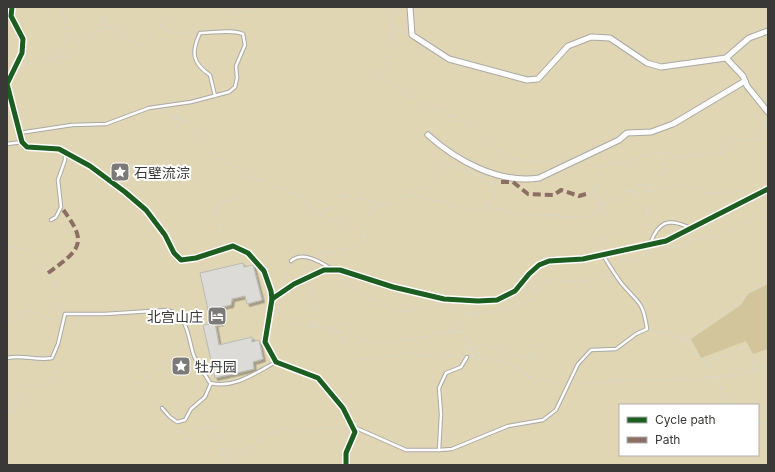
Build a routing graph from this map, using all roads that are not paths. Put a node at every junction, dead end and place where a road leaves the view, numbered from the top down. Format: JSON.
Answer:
{"nodes":[{"id":1,"x":12,"y":7,"type":"edge"},
{"id":2,"x":410,"y":7,"type":"edge"},
{"id":3,"x":768,"y":31,"type":"edge"},
{"id":4,"x":726,"y":58,"type":"junction"},
{"id":5,"x":745,"y":81,"type":"junction"},
{"id":6,"x":215,"y":96,"type":"junction"},
{"id":7,"x":768,"y":113,"type":"edge"},
{"id":8,"x":18,"y":133,"type":"junction"},
{"id":9,"x":428,"y":135,"type":"dead end"},
{"id":10,"x":22,"y":142,"type":"junction"},
{"id":11,"x":7,"y":144,"type":"edge"},
{"id":12,"x":65,"y":153,"type":"junction"},
{"id":13,"x":768,"y":189,"type":"edge"},
{"id":14,"x":50,"y":220,"type":"dead end"},
{"id":15,"x":690,"y":229,"type":"junction"},
{"id":16,"x":651,"y":243,"type":"junction"},
{"id":17,"x":603,"y":255,"type":"junction"},
{"id":18,"x":291,"y":261,"type":"road end"},
{"id":19,"x":332,"y":270,"type":"junction"},
{"id":20,"x":272,"y":299,"type":"junction"},
{"id":21,"x":467,"y":357,"type":"road end"},
{"id":22,"x":7,"y":358,"type":"edge"},
{"id":23,"x":276,"y":362,"type":"junction"},
{"id":24,"x":211,"y":384,"type":"junction"},
{"id":25,"x":162,"y":408,"type":"dead end"},
{"id":26,"x":352,"y":426,"type":"junction"},
{"id":27,"x":439,"y":450,"type":"junction"},
{"id":28,"x":346,"y":465,"type":"edge"}],
"edges":[{"from":1,"to":8,"type":"street"},
{"from":2,"to":4,"type":"street"},
{"from":3,"to":4,"type":"street"},
{"from":4,"to":5,"type":"street"},
{"from":5,"to":7,"type":"street"},
{"from":5,"to":9,"type":"street"},
{"from":6,"to":6,"type":"lane"},
{"from":6,"to":8,"type":"lane"},
{"from":8,"to":10,"type":"street"},
{"from":10,"to":11,"type":"lane"},
{"from":10,"to":12,"type":"street"},
{"from":12,"to":14,"type":"lane"},
{"from":12,"to":20,"type":"street"},
{"from":13,"to":15,"type":"street"},
{"from":15,"to":16,"type":"street"},
{"from":15,"to":16,"type":"lane"},
{"from":16,"to":17,"type":"street"},
{"from":17,"to":19,"type":"street"},
{"from":17,"to":27,"type":"lane"},
{"from":18,"to":19,"type":"lane"},
{"from":19,"to":20,"type":"street"},
{"from":20,"to":23,"type":"street"},
{"from":21,"to":27,"type":"lane"},
{"from":22,"to":24,"type":"lane"},
{"from":23,"to":24,"type":"lane"},
{"from":23,"to":26,"type":"street"},
{"from":24,"to":25,"type":"lane"},
{"from":26,"to":27,"type":"lane"},
{"from":26,"to":28,"type":"street"}]}
